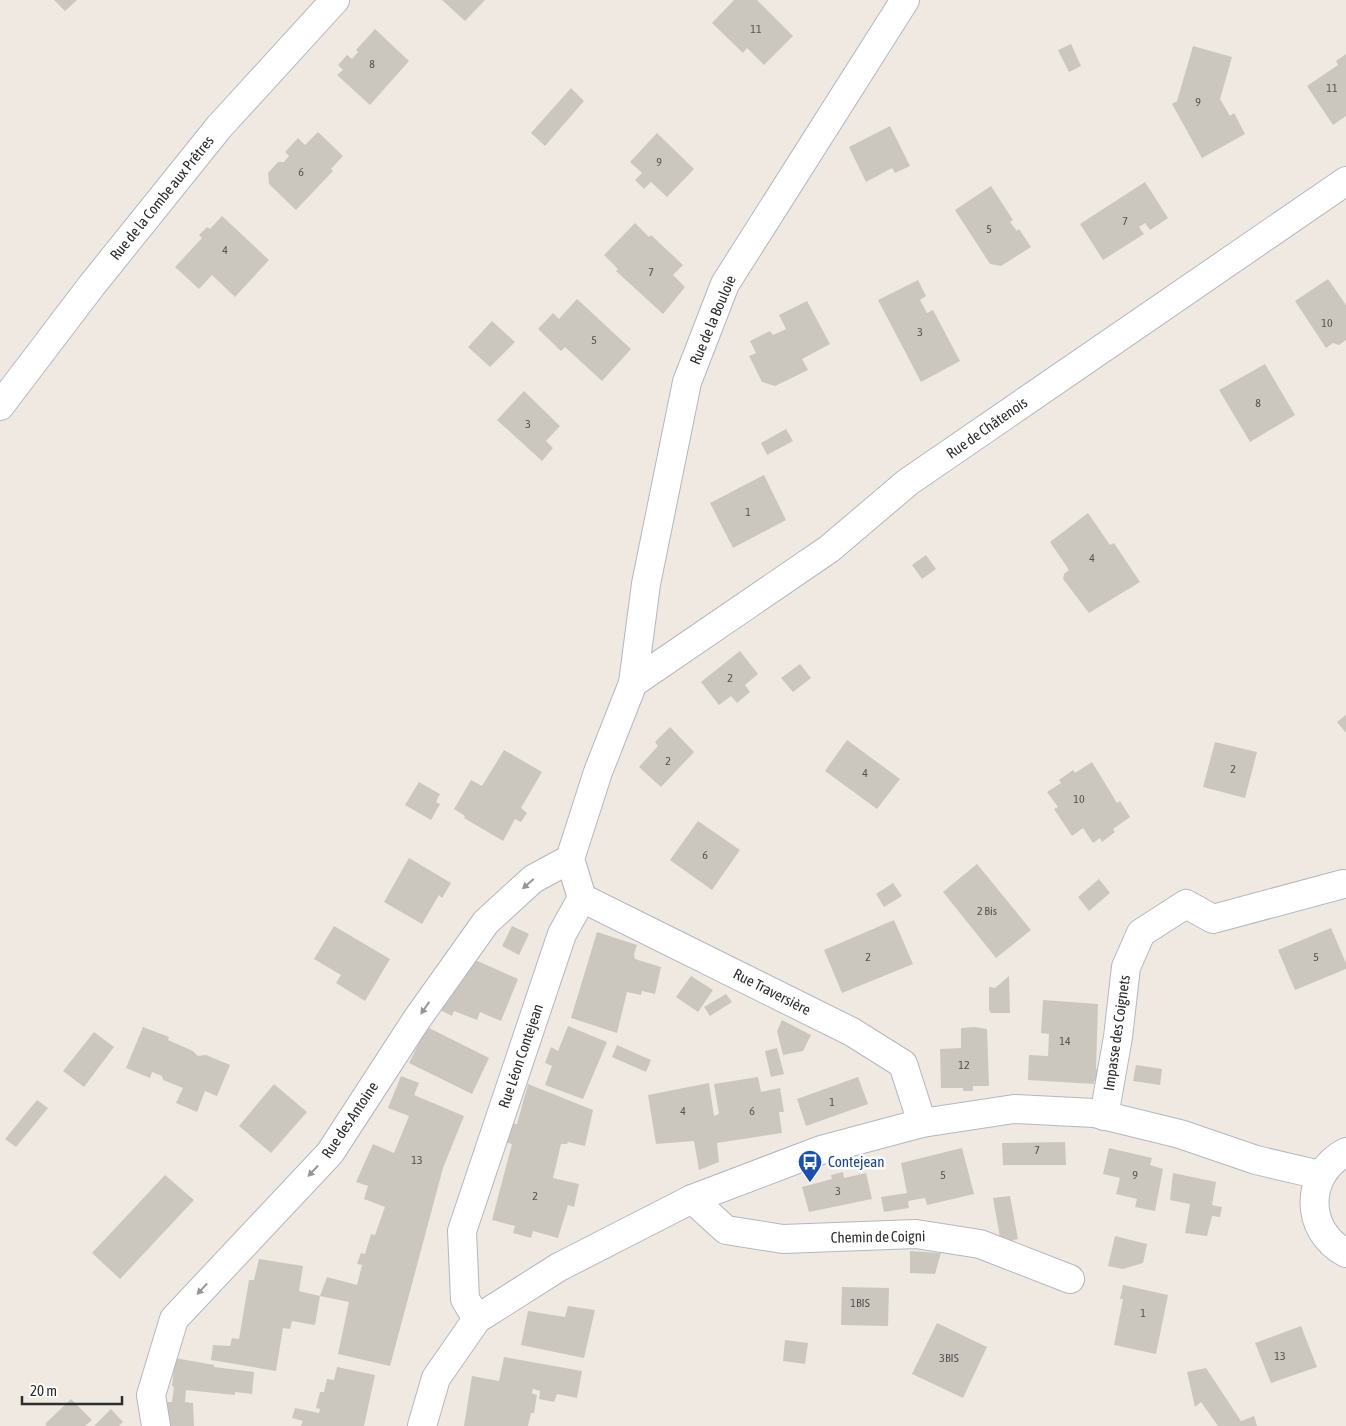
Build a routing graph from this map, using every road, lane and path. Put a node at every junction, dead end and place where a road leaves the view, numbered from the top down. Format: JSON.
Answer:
{"nodes":[{"id":1,"x":334,"y":0,"type":"edge"},
{"id":2,"x":905,"y":0,"type":"edge"},
{"id":3,"x":1346,"y":181,"type":"edge"},
{"id":4,"x":0,"y":406,"type":"edge"},
{"id":5,"x":633,"y":683,"type":"junction"},
{"id":6,"x":570,"y":859,"type":"junction"},
{"id":7,"x":1343,"y":884,"type":"dead end"},
{"id":8,"x":582,"y":898,"type":"junction"},
{"id":9,"x":1104,"y":1116,"type":"junction"},
{"id":10,"x":922,"y":1123,"type":"junction"},
{"id":11,"x":1346,"y":1152,"type":"edge"},
{"id":12,"x":1320,"y":1176,"type":"junction"},
{"id":13,"x":692,"y":1199,"type":"junction"},
{"id":14,"x":1346,"y":1253,"type":"edge"},
{"id":15,"x":1070,"y":1279,"type":"dead end"},
{"id":16,"x":477,"y":1319,"type":"junction"},
{"id":17,"x":156,"y":1426,"type":"edge"},
{"id":18,"x":422,"y":1426,"type":"edge"}],
"edges":[{"from":1,"to":4,"type":"street","name":"Rue de la Combe aux Prêtres"},
{"from":2,"to":5,"type":"street","name":"Rue de la Bouloie"},
{"from":3,"to":5,"type":"street","name":"Rue de Châtenois"},
{"from":5,"to":6,"type":"street"},
{"from":6,"to":8,"type":"street"},
{"from":6,"to":17,"type":"street","name":"Rue des Antoine","one_way":true},
{"from":7,"to":9,"type":"street","name":"Impasse des Coignets"},
{"from":8,"to":10,"type":"street","name":"Rue Traversière"},
{"from":8,"to":16,"type":"street","name":"Rue Léon Contejean"},
{"from":9,"to":10,"type":"street"},
{"from":9,"to":12,"type":"street"},
{"from":10,"to":13,"type":"street"},
{"from":11,"to":12,"type":"street"},
{"from":12,"to":14,"type":"street"},
{"from":13,"to":15,"type":"street","name":"Chemin de Coigni"},
{"from":13,"to":16,"type":"street"},
{"from":16,"to":18,"type":"street"}]}
